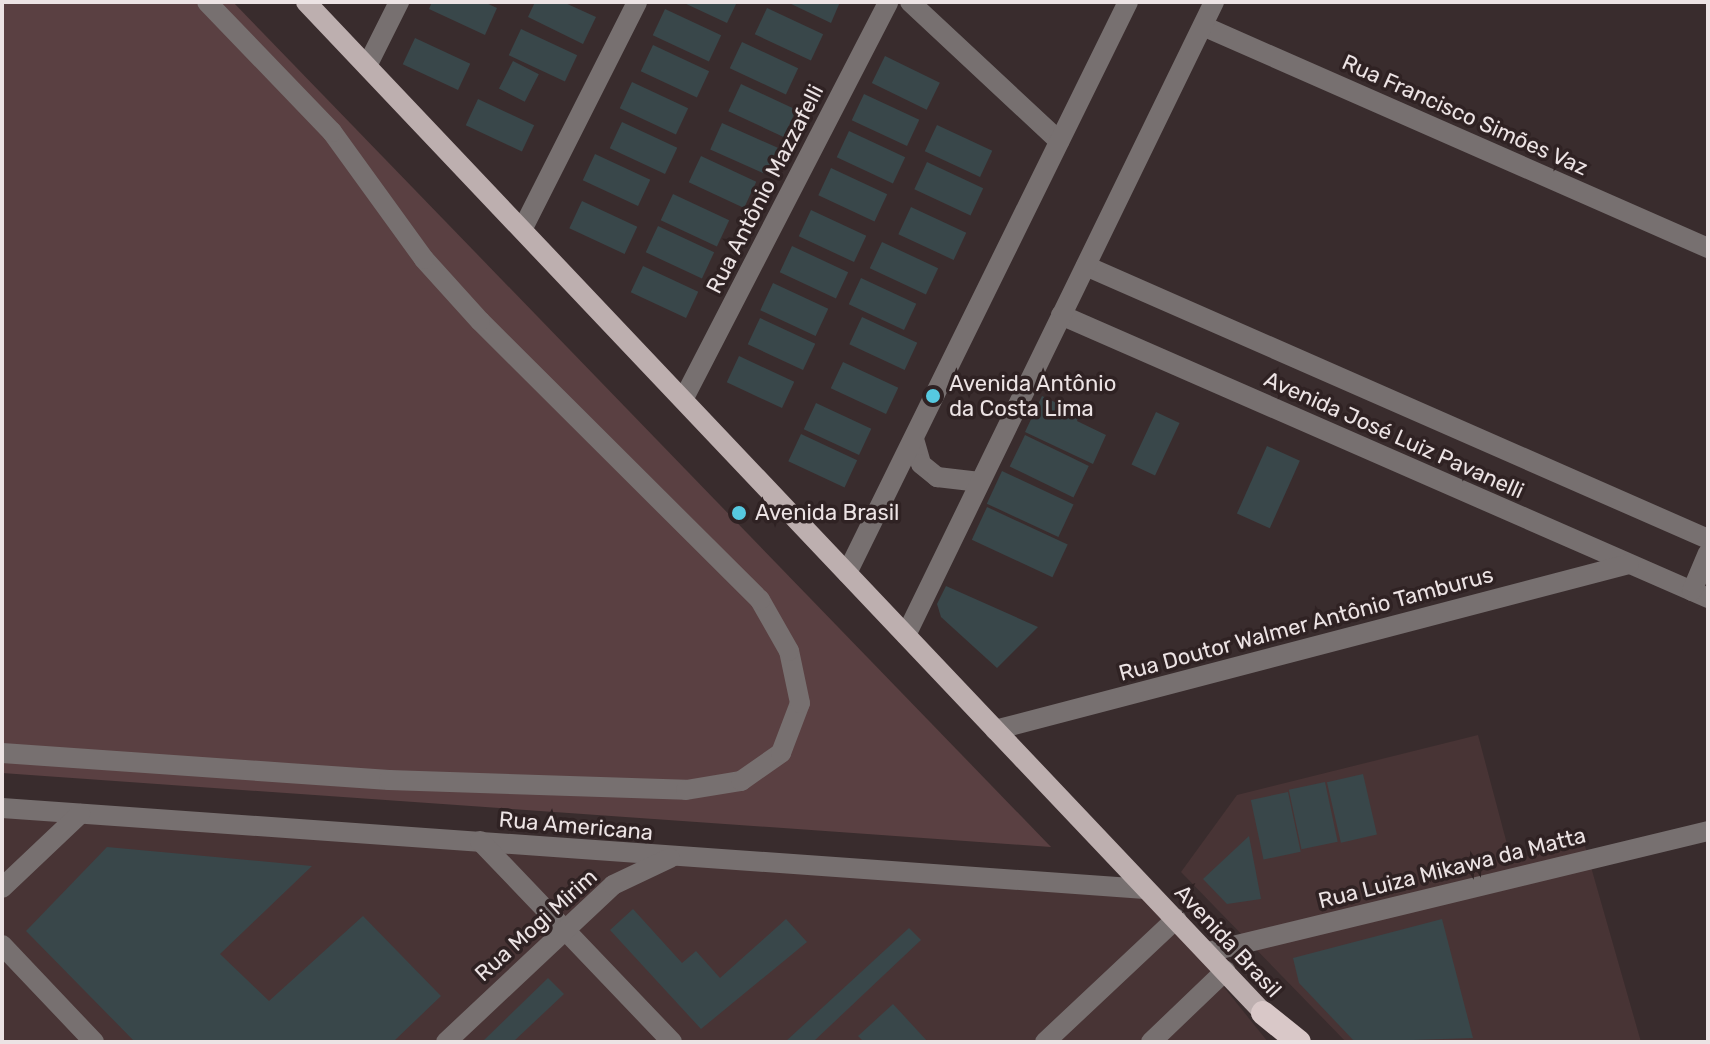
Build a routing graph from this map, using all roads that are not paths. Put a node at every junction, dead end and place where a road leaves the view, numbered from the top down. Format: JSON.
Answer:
{"nodes":[{"id":1,"x":207,"y":2,"type":"edge"},
{"id":2,"x":306,"y":2,"type":"edge"},
{"id":3,"x":399,"y":2,"type":"edge"},
{"id":4,"x":637,"y":2,"type":"edge"},
{"id":5,"x":888,"y":2,"type":"edge"},
{"id":6,"x":910,"y":2,"type":"edge"},
{"id":7,"x":1128,"y":2,"type":"edge"},
{"id":8,"x":1214,"y":2,"type":"edge"},
{"id":9,"x":1203,"y":26,"type":"junction"},
{"id":10,"x":367,"y":66,"type":"junction"},
{"id":11,"x":1059,"y":141,"type":"junction"},
{"id":12,"x":523,"y":228,"type":"junction"},
{"id":13,"x":1708,"y":248,"type":"edge"},
{"id":14,"x":1086,"y":266,"type":"junction"},
{"id":15,"x":1061,"y":315,"type":"junction"},
{"id":16,"x":684,"y":398,"type":"junction"},
{"id":17,"x":914,"y":439,"type":"junction"},
{"id":18,"x":980,"y":482,"type":"junction"},
{"id":19,"x":1708,"y":539,"type":"edge"},
{"id":20,"x":1708,"y":553,"type":"edge"},
{"id":21,"x":1629,"y":564,"type":"junction"},
{"id":22,"x":847,"y":573,"type":"junction"},
{"id":23,"x":1700,"y":594,"type":"edge"},
{"id":24,"x":906,"y":635,"type":"junction"},
{"id":25,"x":995,"y":730,"type":"junction"},
{"id":26,"x":2,"y":753,"type":"edge"},
{"id":27,"x":2,"y":808,"type":"edge"},
{"id":28,"x":80,"y":814,"type":"junction"},
{"id":29,"x":1708,"y":831,"type":"edge"},
{"id":30,"x":480,"y":841,"type":"junction"},
{"id":31,"x":670,"y":858,"type":"junction"},
{"id":32,"x":2,"y":888,"type":"edge"},
{"id":33,"x":1145,"y":889,"type":"junction"},
{"id":34,"x":1176,"y":919,"type":"junction"},
{"id":35,"x":563,"y":929,"type":"junction"},
{"id":36,"x":2,"y":945,"type":"edge"},
{"id":37,"x":1208,"y":952,"type":"junction"},
{"id":38,"x":1225,"y":971,"type":"junction"},
{"id":39,"x":1263,"y":1013,"type":"junction"},
{"id":40,"x":94,"y":1042,"type":"edge"},
{"id":41,"x":446,"y":1042,"type":"edge"},
{"id":42,"x":672,"y":1042,"type":"edge"},
{"id":43,"x":1045,"y":1042,"type":"edge"},
{"id":44,"x":1151,"y":1042,"type":"edge"},
{"id":45,"x":1290,"y":1042,"type":"edge"},
{"id":46,"x":1299,"y":1042,"type":"edge"}],
"edges":[{"from":1,"to":26,"type":"street"},
{"from":2,"to":10,"type":"main road","name":"Avenida Brasil"},
{"from":3,"to":10,"type":"street"},
{"from":4,"to":12,"type":"street"},
{"from":5,"to":16,"type":"street","name":"Rua Antônio Mazzafelli"},
{"from":6,"to":11,"type":"street"},
{"from":7,"to":11,"type":"street"},
{"from":8,"to":9,"type":"street"},
{"from":9,"to":13,"type":"street","name":"Rua Francisco Simões Vaz"},
{"from":9,"to":14,"type":"street"},
{"from":10,"to":12,"type":"main road","name":"Avenida Brasil"},
{"from":11,"to":17,"type":"street"},
{"from":12,"to":16,"type":"main road","name":"Avenida Brasil"},
{"from":14,"to":15,"type":"street"},
{"from":14,"to":19,"type":"street","name":"Avenida José Luiz Pavanelli"},
{"from":15,"to":18,"type":"street"},
{"from":15,"to":21,"type":"street","name":"Avenida José Luiz Pavanelli"},
{"from":16,"to":22,"type":"main road","name":"Avenida Brasil"},
{"from":17,"to":18,"type":"street"},
{"from":17,"to":22,"type":"street"},
{"from":18,"to":24,"type":"street"},
{"from":20,"to":23,"type":"street"},
{"from":21,"to":23,"type":"street","name":"Avenida José Luiz Pavanelli"},
{"from":21,"to":25,"type":"street","name":"Rua Doutor Walmer Antônio Tamburus"},
{"from":22,"to":24,"type":"main road","name":"Avenida Brasil"},
{"from":24,"to":25,"type":"main road","name":"Avenida Brasil"},
{"from":25,"to":33,"type":"main road","name":"Avenida Brasil"},
{"from":27,"to":28,"type":"street","name":"Rua Americana"},
{"from":28,"to":30,"type":"street","name":"Rua Americana"},
{"from":28,"to":32,"type":"street"},
{"from":29,"to":37,"type":"street","name":"Rua Luiza Mikawa da Matta"},
{"from":30,"to":31,"type":"street","name":"Rua Americana"},
{"from":30,"to":35,"type":"street"},
{"from":31,"to":33,"type":"street","name":"Rua Americana"},
{"from":31,"to":35,"type":"street","name":"Rua Mogi Mirim"},
{"from":33,"to":34,"type":"main road","name":"Avenida Brasil"},
{"from":34,"to":37,"type":"main road","name":"Avenida Brasil"},
{"from":34,"to":43,"type":"street"},
{"from":35,"to":41,"type":"street","name":"Rua Mogi Mirim"},
{"from":35,"to":42,"type":"street"},
{"from":36,"to":40,"type":"street"},
{"from":37,"to":38,"type":"main road","name":"Avenida Brasil"},
{"from":38,"to":39,"type":"main road","name":"Avenida Brasil"},
{"from":38,"to":44,"type":"street"},
{"from":39,"to":45,"type":"main road","name":"Avenida Brasil"},
{"from":39,"to":46,"type":"highway"}]}
